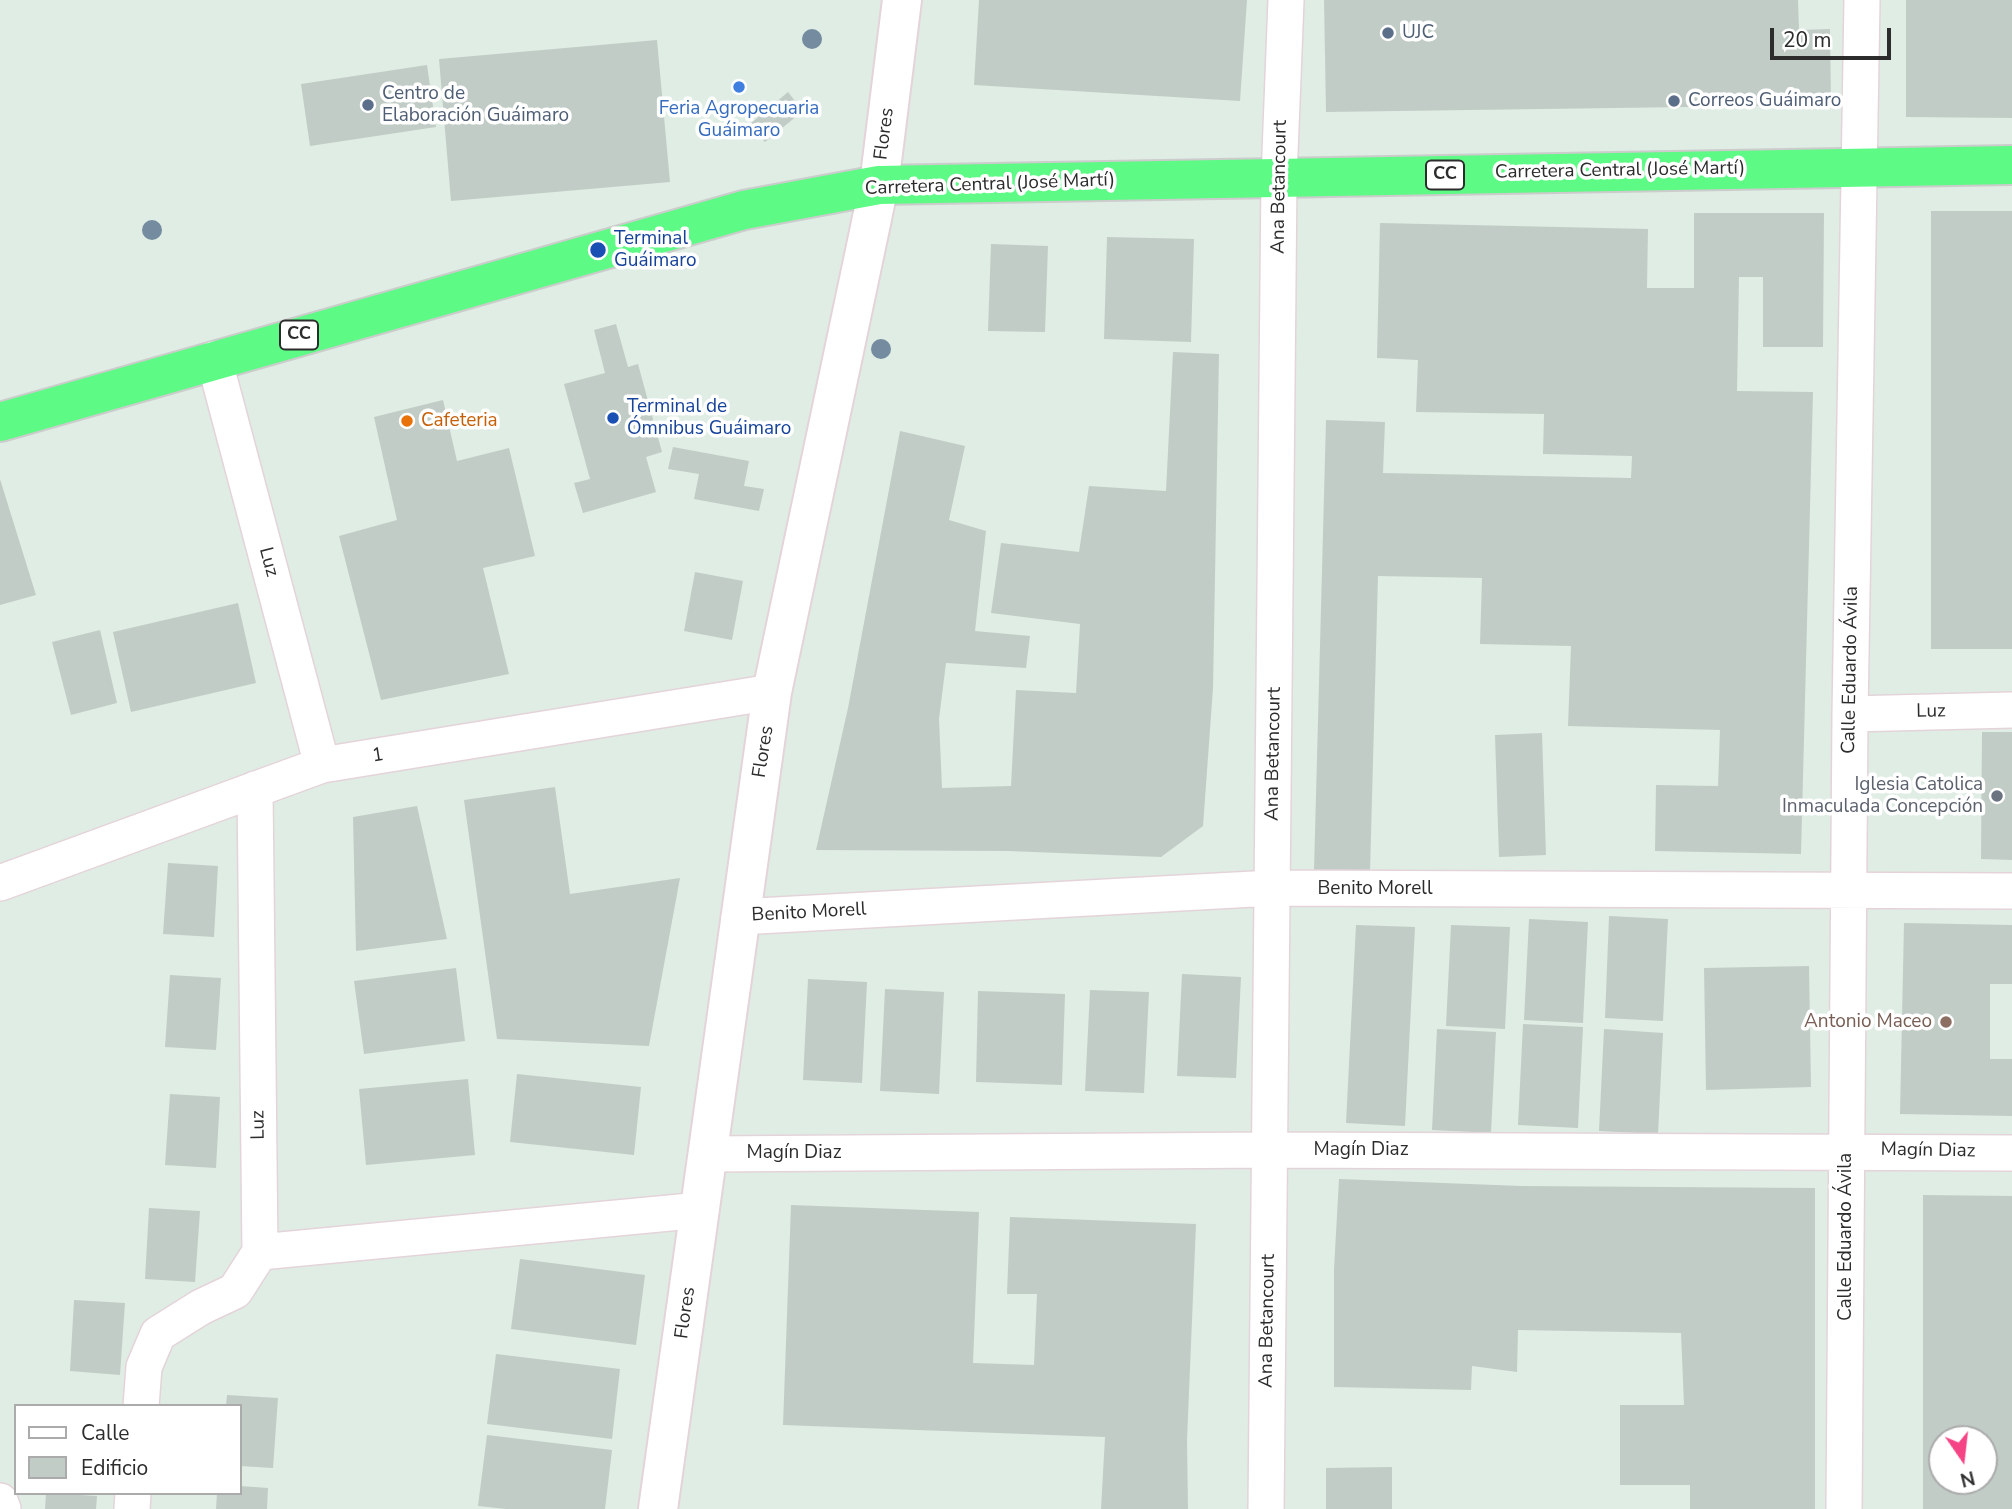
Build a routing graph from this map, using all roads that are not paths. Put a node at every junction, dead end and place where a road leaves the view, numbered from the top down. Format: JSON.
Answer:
{"nodes":[{"id":1,"x":902,"y":0,"type":"edge"},
{"id":2,"x":1286,"y":0,"type":"edge"},
{"id":3,"x":1862,"y":0,"type":"edge"},
{"id":4,"x":2012,"y":165,"type":"edge"},
{"id":5,"x":1858,"y":166,"type":"junction"},
{"id":6,"x":1279,"y":179,"type":"junction"},
{"id":7,"x":879,"y":185,"type":"junction"},
{"id":8,"x":214,"y":359,"type":"junction"},
{"id":9,"x":0,"y":422,"type":"edge"},
{"id":10,"x":772,"y":692,"type":"junction"},
{"id":11,"x":2012,"y":710,"type":"edge"},
{"id":12,"x":1850,"y":714,"type":"junction"},
{"id":13,"x":322,"y":765,"type":"junction"},
{"id":14,"x":255,"y":789,"type":"junction"},
{"id":15,"x":0,"y":883,"type":"edge"},
{"id":16,"x":1272,"y":888,"type":"junction"},
{"id":17,"x":2012,"y":891,"type":"edge"},
{"id":18,"x":1850,"y":893,"type":"junction"},
{"id":19,"x":739,"y":917,"type":"junction"},
{"id":20,"x":1270,"y":1150,"type":"junction"},
{"id":21,"x":1846,"y":1150,"type":"junction"},
{"id":22,"x":2012,"y":1153,"type":"edge"},
{"id":23,"x":709,"y":1154,"type":"junction"},
{"id":24,"x":701,"y":1210,"type":"junction"},
{"id":25,"x":260,"y":1252,"type":"junction"},
{"id":26,"x":141,"y":1404,"type":"edge"},
{"id":27,"x":0,"y":1501,"type":"edge"},
{"id":28,"x":3,"y":1509,"type":"edge"},
{"id":29,"x":658,"y":1509,"type":"edge"},
{"id":30,"x":1266,"y":1509,"type":"edge"},
{"id":31,"x":1844,"y":1509,"type":"edge"}],
"edges":[{"from":1,"to":7,"type":"street","name":"Flores"},
{"from":2,"to":6,"type":"street","name":"Ana Betancourt"},
{"from":3,"to":5,"type":"street","name":"Calle Eduardo Ávila"},
{"from":4,"to":5,"type":"highway","name":"Carretera Central (José Martí)","number":"CC"},
{"from":5,"to":6,"type":"highway","name":"Carretera Central (José Martí)","number":"CC"},
{"from":5,"to":12,"type":"street","name":"Calle Eduardo Ávila"},
{"from":6,"to":7,"type":"highway","name":"Carretera Central (José Martí)","number":"CC"},
{"from":6,"to":16,"type":"street","name":"Ana Betancourt"},
{"from":7,"to":8,"type":"highway","name":"Carretera Central (José Martí)","number":"CC"},
{"from":7,"to":10,"type":"street","name":"Flores"},
{"from":8,"to":9,"type":"highway","name":"Carretera Central (José Martí)","number":"CC"},
{"from":8,"to":13,"type":"street","name":"Luz"},
{"from":10,"to":13,"type":"street","name":"1"},
{"from":10,"to":19,"type":"street","name":"Flores"},
{"from":11,"to":12,"type":"street","name":"Luz"},
{"from":12,"to":18,"type":"street","name":"Calle Eduardo Ávila"},
{"from":13,"to":14,"type":"street","name":"1"},
{"from":14,"to":15,"type":"street","name":"1"},
{"from":14,"to":25,"type":"street","name":"Luz"},
{"from":16,"to":18,"type":"street","name":"Benito Morell"},
{"from":16,"to":19,"type":"street","name":"Benito Morell"},
{"from":16,"to":20,"type":"street","name":"Ana Betancourt"},
{"from":17,"to":18,"type":"street","name":"Benito Morell"},
{"from":18,"to":21,"type":"street","name":"Calle Eduardo Ávila"},
{"from":19,"to":23,"type":"street","name":"Flores"},
{"from":20,"to":21,"type":"street","name":"Magín Diaz"},
{"from":20,"to":23,"type":"street","name":"Magín Diaz"},
{"from":20,"to":30,"type":"street","name":"Ana Betancourt"},
{"from":21,"to":22,"type":"street","name":"Magín Diaz"},
{"from":21,"to":31,"type":"street","name":"Calle Eduardo Ávila"},
{"from":23,"to":24,"type":"street","name":"Flores"},
{"from":24,"to":25,"type":"street"},
{"from":24,"to":29,"type":"street","name":"Flores"},
{"from":25,"to":26,"type":"street"},
{"from":27,"to":28,"type":"street"}]}
